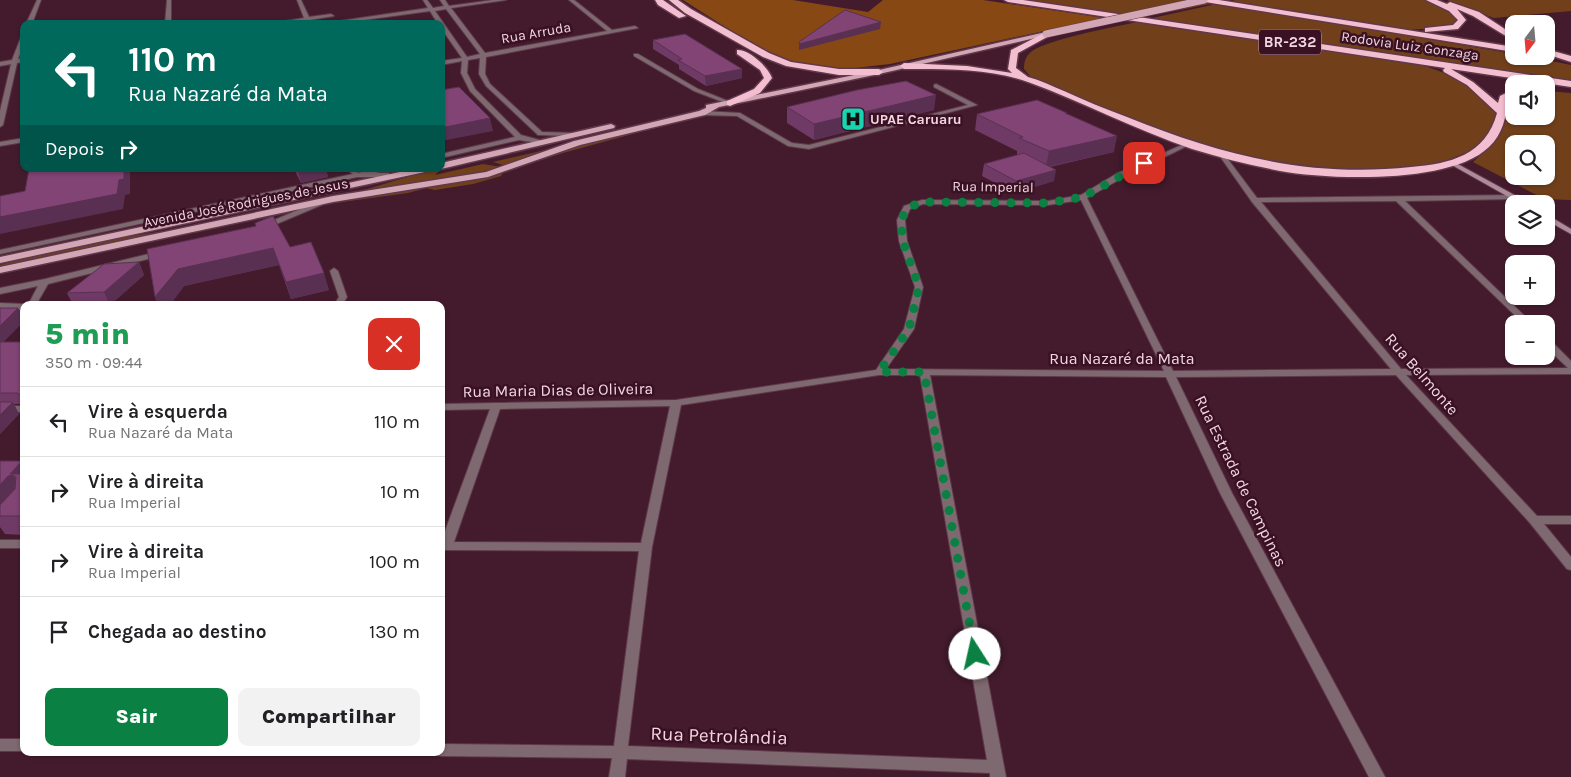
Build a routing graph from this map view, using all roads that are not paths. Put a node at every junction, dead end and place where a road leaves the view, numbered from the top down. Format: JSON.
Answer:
{"nodes":[{"id":1,"x":39,"y":0,"type":"edge"},
{"id":2,"x":169,"y":0,"type":"edge"},
{"id":3,"x":299,"y":0,"type":"edge"},
{"id":4,"x":504,"y":0,"type":"edge"},
{"id":5,"x":571,"y":0,"type":"edge"},
{"id":6,"x":659,"y":0,"type":"edge"},
{"id":7,"x":674,"y":0,"type":"edge"},
{"id":8,"x":1008,"y":0,"type":"edge"},
{"id":9,"x":1204,"y":0,"type":"edge"},
{"id":10,"x":1430,"y":0,"type":"edge"},
{"id":11,"x":1438,"y":0,"type":"edge"},
{"id":12,"x":443,"y":1,"type":"edge"},
{"id":13,"x":428,"y":4,"type":"edge"},
{"id":14,"x":449,"y":7,"type":"junction"},
{"id":15,"x":31,"y":20,"type":"edge"},
{"id":16,"x":168,"y":20,"type":"edge"},
{"id":17,"x":308,"y":20,"type":"edge"},
{"id":18,"x":315,"y":20,"type":"edge"},
{"id":19,"x":342,"y":20,"type":"edge"},
{"id":20,"x":438,"y":20,"type":"edge"},
{"id":21,"x":635,"y":28,"type":"dead end"},
{"id":22,"x":445,"y":30,"type":"edge"},
{"id":23,"x":1399,"y":31,"type":"junction"},
{"id":24,"x":611,"y":32,"type":"junction"},
{"id":25,"x":1505,"y":33,"type":"edge"},
{"id":26,"x":1046,"y":34,"type":"junction"},
{"id":27,"x":20,"y":48,"type":"edge"},
{"id":28,"x":1505,"y":49,"type":"edge"},
{"id":29,"x":1555,"y":54,"type":"edge"},
{"id":30,"x":483,"y":55,"type":"junction"},
{"id":31,"x":636,"y":55,"type":"dead end"},
{"id":32,"x":1555,"y":56,"type":"edge"},
{"id":33,"x":20,"y":57,"type":"edge"},
{"id":34,"x":0,"y":58,"type":"edge"},
{"id":35,"x":465,"y":58,"type":"junction"},
{"id":36,"x":16,"y":59,"type":"junction"},
{"id":37,"x":1571,"y":59,"type":"edge"},
{"id":38,"x":20,"y":60,"type":"edge"},
{"id":39,"x":1419,"y":61,"type":"junction"},
{"id":40,"x":445,"y":62,"type":"edge"},
{"id":41,"x":0,"y":64,"type":"edge"},
{"id":42,"x":904,"y":66,"type":"junction"},
{"id":43,"x":879,"y":72,"type":"junction"},
{"id":44,"x":1030,"y":80,"type":"junction"},
{"id":45,"x":1571,"y":84,"type":"edge"},
{"id":46,"x":936,"y":86,"type":"dead end"},
{"id":47,"x":1571,"y":88,"type":"edge"},
{"id":48,"x":1555,"y":89,"type":"edge"},
{"id":49,"x":1505,"y":97,"type":"edge"},
{"id":50,"x":730,"y":104,"type":"junction"},
{"id":51,"x":716,"y":106,"type":"junction"},
{"id":52,"x":702,"y":113,"type":"junction"},
{"id":53,"x":1502,"y":113,"type":"junction"},
{"id":54,"x":0,"y":125,"type":"edge"},
{"id":55,"x":520,"y":138,"type":"junction"},
{"id":56,"x":542,"y":138,"type":"junction"},
{"id":57,"x":20,"y":141,"type":"edge"},
{"id":58,"x":0,"y":144,"type":"edge"},
{"id":59,"x":1186,"y":145,"type":"junction"},
{"id":60,"x":497,"y":154,"type":"junction"},
{"id":61,"x":445,"y":155,"type":"edge"},
{"id":62,"x":1222,"y":155,"type":"junction"},
{"id":63,"x":1452,"y":163,"type":"junction"},
{"id":64,"x":516,"y":166,"type":"junction"},
{"id":65,"x":445,"y":167,"type":"edge"},
{"id":66,"x":353,"y":172,"type":"edge"},
{"id":67,"x":387,"y":172,"type":"edge"},
{"id":68,"x":438,"y":172,"type":"edge"},
{"id":69,"x":449,"y":180,"type":"junction"},
{"id":70,"x":1511,"y":195,"type":"edge"},
{"id":71,"x":1083,"y":197,"type":"junction"},
{"id":72,"x":1505,"y":197,"type":"edge"},
{"id":73,"x":1398,"y":198,"type":"junction"},
{"id":74,"x":333,"y":199,"type":"junction"},
{"id":75,"x":1255,"y":200,"type":"junction"},
{"id":76,"x":1555,"y":222,"type":"edge"},
{"id":77,"x":259,"y":228,"type":"edge"},
{"id":78,"x":1571,"y":232,"type":"edge"},
{"id":79,"x":0,"y":252,"type":"edge"},
{"id":80,"x":166,"y":252,"type":"edge"},
{"id":81,"x":0,"y":260,"type":"edge"},
{"id":82,"x":0,"y":270,"type":"edge"},
{"id":83,"x":334,"y":271,"type":"dead end"},
{"id":84,"x":45,"y":282,"type":"junction"},
{"id":85,"x":0,"y":290,"type":"edge"},
{"id":86,"x":34,"y":301,"type":"edge"},
{"id":87,"x":340,"y":301,"type":"edge"},
{"id":88,"x":0,"y":306,"type":"edge"},
{"id":89,"x":20,"y":307,"type":"edge"},
{"id":90,"x":1520,"y":315,"type":"edge"},
{"id":91,"x":1555,"y":350,"type":"edge"},
{"id":92,"x":1571,"y":366,"type":"edge"},
{"id":93,"x":1571,"y":371,"type":"edge"},
{"id":94,"x":879,"y":372,"type":"junction"},
{"id":95,"x":924,"y":372,"type":"junction"},
{"id":96,"x":1398,"y":372,"type":"junction"},
{"id":97,"x":1170,"y":374,"type":"junction"},
{"id":98,"x":676,"y":403,"type":"junction"},
{"id":99,"x":496,"y":406,"type":"junction"},
{"id":100,"x":445,"y":407,"type":"edge"},
{"id":101,"x":20,"y":408,"type":"edge"},
{"id":102,"x":0,"y":409,"type":"edge"},
{"id":103,"x":1534,"y":520,"type":"junction"},
{"id":104,"x":1571,"y":520,"type":"edge"},
{"id":105,"x":445,"y":543,"type":"edge"},
{"id":106,"x":0,"y":544,"type":"edge"},
{"id":107,"x":20,"y":544,"type":"edge"},
{"id":108,"x":445,"y":546,"type":"edge"},
{"id":109,"x":646,"y":548,"type":"junction"},
{"id":110,"x":1571,"y":566,"type":"edge"},
{"id":111,"x":0,"y":745,"type":"edge"},
{"id":112,"x":20,"y":745,"type":"edge"},
{"id":113,"x":445,"y":750,"type":"edge"},
{"id":114,"x":621,"y":752,"type":"junction"},
{"id":115,"x":997,"y":772,"type":"edge"},
{"id":116,"x":617,"y":777,"type":"edge"},
{"id":117,"x":1377,"y":777,"type":"edge"}],
"edges":[{"from":1,"to":15,"type":"street"},
{"from":2,"to":16,"type":"street"},
{"from":3,"to":17,"type":"street"},
{"from":4,"to":14,"type":"street"},
{"from":5,"to":24,"type":"street"},
{"from":6,"to":50,"type":"highway"},
{"from":7,"to":43,"type":"highway"},
{"from":8,"to":39,"type":"highway","name":"Rodovia Luiz Gonzaga","number":"BR-232"},
{"from":9,"to":23,"type":"highway","name":"Rodovia Luiz Gonzaga","number":"BR-232"},
{"from":9,"to":26,"type":"main road","bridge":true},
{"from":10,"to":23,"type":"highway"},
{"from":11,"to":25,"type":"highway"},
{"from":12,"to":13,"type":"street"},
{"from":12,"to":14,"type":"street"},
{"from":13,"to":14,"type":"street"},
{"from":13,"to":18,"type":"street"},
{"from":13,"to":19,"type":"street"},
{"from":13,"to":20,"type":"street"},
{"from":14,"to":30,"type":"street"},
{"from":21,"to":24,"type":"street","name":"Rua Arruda"},
{"from":22,"to":35,"type":"street"},
{"from":23,"to":28,"type":"highway","name":"Rodovia Luiz Gonzaga","number":"BR-232"},
{"from":24,"to":30,"type":"street","name":"Rua Arruda"},
{"from":26,"to":42,"type":"main road"},
{"from":26,"to":44,"type":"highway"},
{"from":27,"to":36,"type":"street"},
{"from":29,"to":37,"type":"highway"},
{"from":30,"to":35,"type":"street","name":"Rua Arruda"},
{"from":30,"to":56,"type":"street"},
{"from":31,"to":50,"type":"street"},
{"from":32,"to":37,"type":"highway"},
{"from":33,"to":36,"type":"street"},
{"from":34,"to":36,"type":"street"},
{"from":35,"to":40,"type":"street","name":"Rua Arruda"},
{"from":35,"to":55,"type":"street"},
{"from":36,"to":38,"type":"street"},
{"from":36,"to":41,"type":"street"},
{"from":36,"to":54,"type":"street"},
{"from":39,"to":45,"type":"highway","name":"Rodovia Luiz Gonzaga","number":"BR-232"},
{"from":39,"to":53,"type":"highway"},
{"from":42,"to":43,"type":"main road"},
{"from":42,"to":44,"type":"highway"},
{"from":43,"to":50,"type":"main road"},
{"from":44,"to":59,"type":"highway"},
{"from":46,"to":52,"type":"street"},
{"from":47,"to":48,"type":"highway"},
{"from":49,"to":53,"type":"highway"},
{"from":50,"to":51,"type":"main road"},
{"from":51,"to":52,"type":"main road","name":"Avenida José Rodrigues de Jesus"},
{"from":51,"to":56,"type":"main road"},
{"from":52,"to":64,"type":"main road","name":"Avenida José Rodrigues de Jesus"},
{"from":53,"to":63,"type":"highway"},
{"from":55,"to":56,"type":"street"},
{"from":55,"to":61,"type":"street"},
{"from":56,"to":60,"type":"main road"},
{"from":57,"to":58,"type":"street"},
{"from":59,"to":62,"type":"highway"},
{"from":59,"to":71,"type":"street","name":"Rua Imperial"},
{"from":60,"to":64,"type":"main road"},
{"from":60,"to":65,"type":"main road"},
{"from":62,"to":63,"type":"highway"},
{"from":62,"to":75,"type":"street","name":"Rua Belmonte"},
{"from":63,"to":70,"type":"street"},
{"from":64,"to":69,"type":"main road","name":"Avenida José Rodrigues de Jesus"},
{"from":66,"to":67,"type":"street"},
{"from":66,"to":79,"type":"street"},
{"from":67,"to":81,"type":"main road","name":"Avenida José Rodrigues de Jesus"},
{"from":68,"to":69,"type":"main road"},
{"from":69,"to":74,"type":"main road","name":"Avenida José Rodrigues de Jesus"},
{"from":71,"to":94,"type":"street","name":"Rua Imperial"},
{"from":71,"to":97,"type":"street","name":"Rua Estrada de Campinas"},
{"from":72,"to":73,"type":"street"},
{"from":73,"to":75,"type":"street"},
{"from":73,"to":90,"type":"street"},
{"from":74,"to":77,"type":"street"},
{"from":74,"to":82,"type":"main road","name":"Avenida José Rodrigues de Jesus"},
{"from":75,"to":96,"type":"street","name":"Rua Belmonte"},
{"from":76,"to":78,"type":"street"},
{"from":80,"to":84,"type":"street"},
{"from":83,"to":87,"type":"street"},
{"from":84,"to":85,"type":"street"},
{"from":84,"to":86,"type":"street"},
{"from":88,"to":89,"type":"street"},
{"from":91,"to":92,"type":"street"},
{"from":93,"to":96,"type":"street","name":"Rua Nazaré da Mata"},
{"from":94,"to":95,"type":"street","name":"Rua Nazaré da Mata"},
{"from":94,"to":98,"type":"street","name":"Rua Nazaré da Mata"},
{"from":95,"to":97,"type":"street","name":"Rua Nazaré da Mata"},
{"from":95,"to":115,"type":"street"},
{"from":96,"to":97,"type":"street","name":"Rua Nazaré da Mata"},
{"from":96,"to":103,"type":"street","name":"Rua Belmonte"},
{"from":97,"to":117,"type":"street","name":"Rua Estrada de Campinas"},
{"from":98,"to":99,"type":"street","name":"Rua Maria Dias de Oliveira"},
{"from":98,"to":109,"type":"street"},
{"from":99,"to":100,"type":"street","name":"Rua Maria Dias de Oliveira"},
{"from":99,"to":105,"type":"street"},
{"from":101,"to":102,"type":"street"},
{"from":103,"to":104,"type":"street"},
{"from":103,"to":110,"type":"street","name":"Rua Belmonte"},
{"from":106,"to":107,"type":"street"},
{"from":108,"to":109,"type":"street"},
{"from":109,"to":114,"type":"street"},
{"from":111,"to":112,"type":"street"},
{"from":113,"to":114,"type":"street","name":"Rua Petrolândia"},
{"from":114,"to":115,"type":"street","name":"Rua Petrolândia"},
{"from":114,"to":116,"type":"street"}]}
